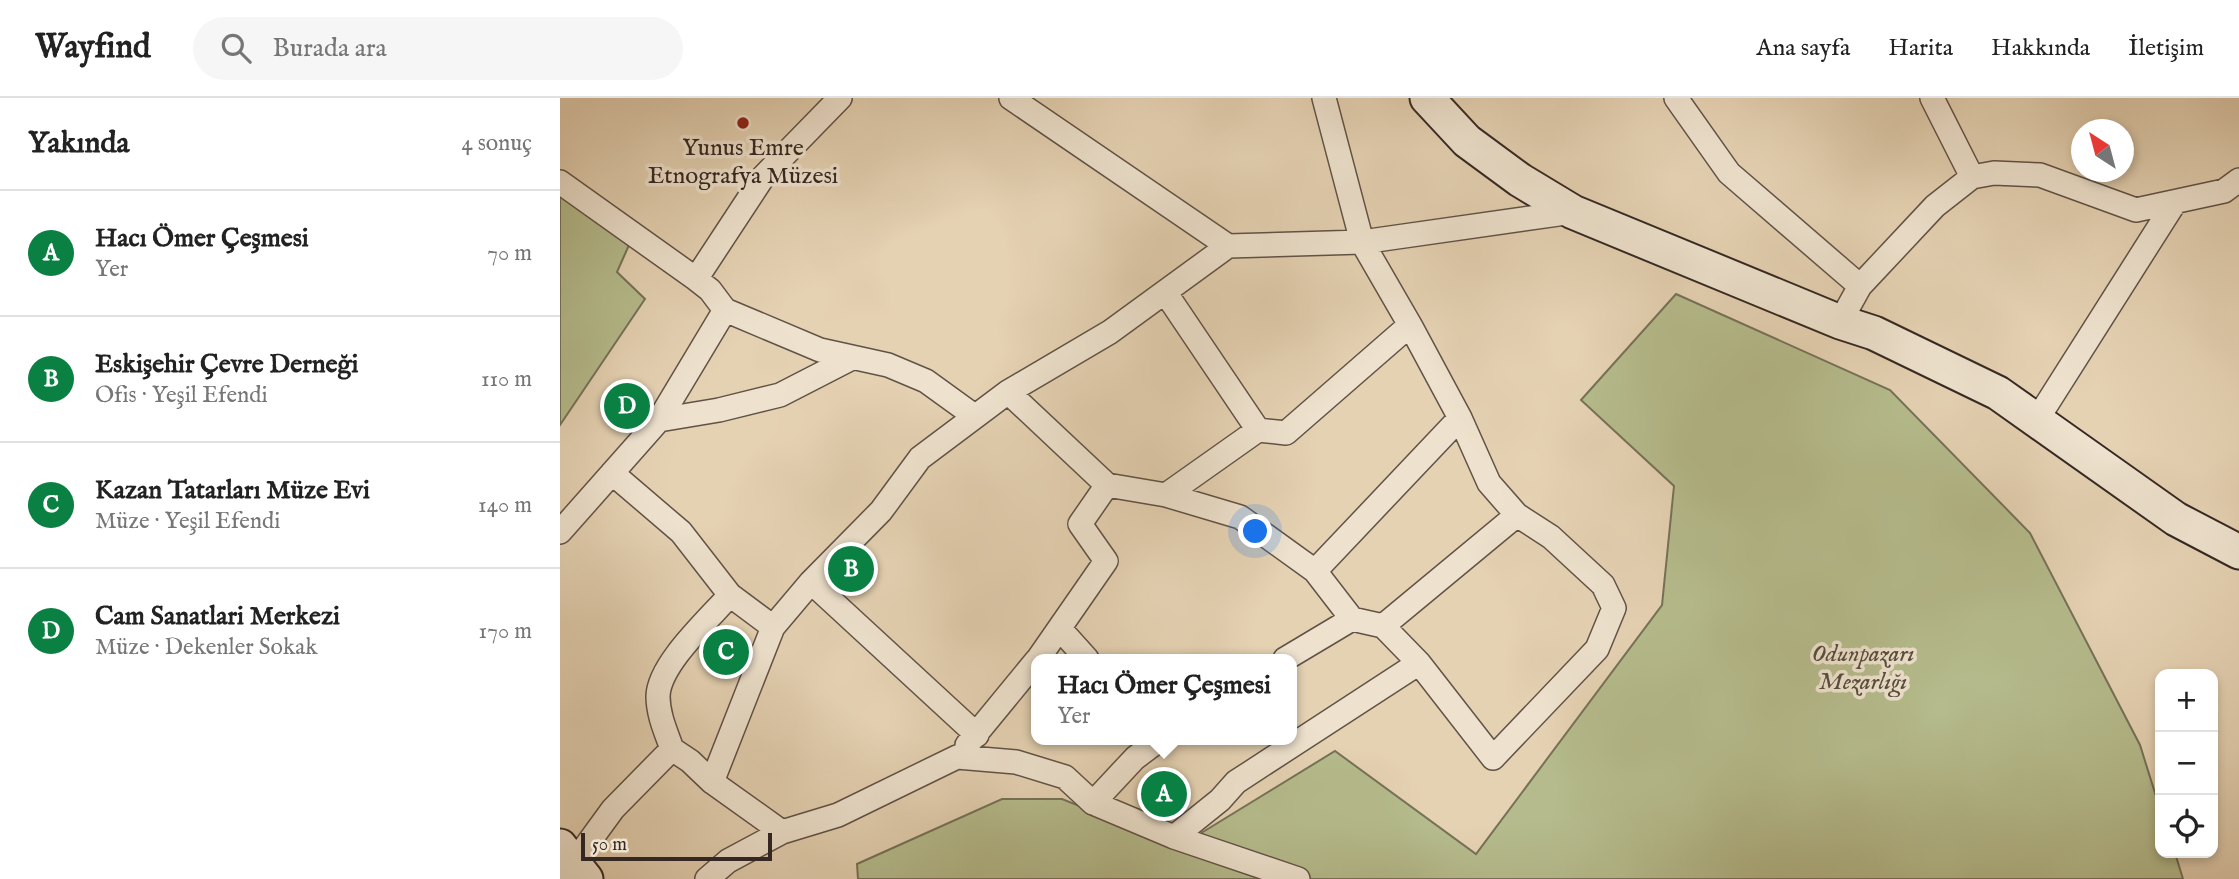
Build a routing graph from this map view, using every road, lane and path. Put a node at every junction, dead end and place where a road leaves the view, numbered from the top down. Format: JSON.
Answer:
{"nodes":[{"id":1,"x":840,"y":98,"type":"edge"},
{"id":2,"x":1011,"y":98,"type":"edge"},
{"id":3,"x":1324,"y":98,"type":"edge"},
{"id":4,"x":1427,"y":98,"type":"edge"},
{"id":5,"x":1676,"y":98,"type":"edge"},
{"id":6,"x":1931,"y":98,"type":"edge"},
{"id":7,"x":1972,"y":177,"type":"junction"},
{"id":8,"x":2239,"y":180,"type":"edge"},
{"id":9,"x":560,"y":182,"type":"edge"},
{"id":10,"x":2175,"y":202,"type":"junction"},
{"id":11,"x":1573,"y":212,"type":"junction"},
{"id":12,"x":1362,"y":242,"type":"junction"},
{"id":13,"x":1228,"y":246,"type":"junction"},
{"id":14,"x":696,"y":279,"type":"junction"},
{"id":15,"x":1860,"y":286,"type":"junction"},
{"id":16,"x":1165,"y":292,"type":"junction"},
{"id":17,"x":725,"y":310,"type":"junction"},
{"id":18,"x":1840,"y":322,"type":"junction"},
{"id":19,"x":1410,"y":325,"type":"junction"},
{"id":20,"x":852,"y":358,"type":"junction"},
{"id":21,"x":1008,"y":392,"type":"junction"},
{"id":22,"x":974,"y":415,"type":"junction"},
{"id":23,"x":1460,"y":418,"type":"junction"},
{"id":24,"x":2038,"y":418,"type":"junction"},
{"id":25,"x":659,"y":419,"type":"junction"},
{"id":26,"x":1258,"y":430,"type":"junction"},
{"id":27,"x":612,"y":473,"type":"junction"},
{"id":28,"x":1107,"y":485,"type":"junction"},
{"id":29,"x":1166,"y":495,"type":"junction"},
{"id":30,"x":1517,"y":515,"type":"junction"},
{"id":31,"x":560,"y":531,"type":"edge"},
{"id":32,"x":2238,"y":545,"type":"edge"},
{"id":33,"x":1315,"y":571,"type":"junction"},
{"id":34,"x":811,"y":582,"type":"junction"},
{"id":35,"x":730,"y":595,"type":"junction"},
{"id":36,"x":1352,"y":619,"type":"junction"},
{"id":37,"x":1383,"y":626,"type":"junction"},
{"id":38,"x":773,"y":627,"type":"junction"},
{"id":39,"x":1060,"y":629,"type":"junction"},
{"id":40,"x":1041,"y":654,"type":"edge"},
{"id":41,"x":1082,"y":654,"type":"edge"},
{"id":42,"x":1293,"y":654,"type":"edge"},
{"id":43,"x":1419,"y":663,"type":"junction"},
{"id":44,"x":1031,"y":668,"type":"edge"},
{"id":45,"x":977,"y":735,"type":"junction"},
{"id":46,"x":1297,"y":742,"type":"edge"},
{"id":47,"x":1152,"y":745,"type":"edge"},
{"id":48,"x":1293,"y":745,"type":"edge"},
{"id":49,"x":672,"y":749,"type":"junction"},
{"id":50,"x":957,"y":757,"type":"junction"},
{"id":51,"x":712,"y":782,"type":"junction"},
{"id":52,"x":1093,"y":803,"type":"junction"},
{"id":53,"x":782,"y":832,"type":"junction"},
{"id":54,"x":1174,"y":837,"type":"junction"},
{"id":55,"x":570,"y":866,"type":"edge"},
{"id":56,"x":707,"y":879,"type":"edge"},
{"id":57,"x":1298,"y":879,"type":"edge"}],
"edges":[{"from":1,"to":14,"type":"street"},
{"from":2,"to":13,"type":"street"},
{"from":3,"to":12,"type":"street"},
{"from":4,"to":11,"type":"street"},
{"from":5,"to":15,"type":"street"},
{"from":6,"to":7,"type":"street"},
{"from":7,"to":10,"type":"street"},
{"from":7,"to":15,"type":"street"},
{"from":8,"to":10,"type":"street"},
{"from":9,"to":14,"type":"street"},
{"from":10,"to":24,"type":"street"},
{"from":11,"to":12,"type":"street"},
{"from":11,"to":18,"type":"street"},
{"from":12,"to":13,"type":"street"},
{"from":12,"to":19,"type":"street"},
{"from":13,"to":16,"type":"street"},
{"from":14,"to":17,"type":"street"},
{"from":15,"to":18,"type":"street"},
{"from":16,"to":21,"type":"street"},
{"from":16,"to":26,"type":"street"},
{"from":17,"to":20,"type":"street"},
{"from":17,"to":25,"type":"street"},
{"from":18,"to":24,"type":"street"},
{"from":19,"to":23,"type":"street"},
{"from":19,"to":26,"type":"street"},
{"from":20,"to":22,"type":"street"},
{"from":20,"to":25,"type":"street"},
{"from":21,"to":22,"type":"street"},
{"from":21,"to":28,"type":"street"},
{"from":22,"to":34,"type":"street"},
{"from":23,"to":30,"type":"street"},
{"from":23,"to":33,"type":"street"},
{"from":24,"to":32,"type":"street"},
{"from":25,"to":27,"type":"street"},
{"from":26,"to":29,"type":"street"},
{"from":27,"to":31,"type":"street"},
{"from":27,"to":35,"type":"street"},
{"from":28,"to":29,"type":"street"},
{"from":28,"to":39,"type":"street"},
{"from":29,"to":33,"type":"street"},
{"from":30,"to":37,"type":"street"},
{"from":30,"to":43,"type":"street"},
{"from":33,"to":36,"type":"street"},
{"from":34,"to":38,"type":"street"},
{"from":34,"to":45,"type":"street"},
{"from":35,"to":38,"type":"street"},
{"from":35,"to":49,"type":"street"},
{"from":36,"to":37,"type":"street"},
{"from":36,"to":42,"type":"street"},
{"from":37,"to":43,"type":"street"},
{"from":38,"to":51,"type":"street"},
{"from":39,"to":40,"type":"street"},
{"from":39,"to":41,"type":"street"},
{"from":43,"to":46,"type":"street"},
{"from":44,"to":45,"type":"street"},
{"from":45,"to":50,"type":"street"},
{"from":47,"to":52,"type":"street"},
{"from":48,"to":54,"type":"street"},
{"from":49,"to":51,"type":"street"},
{"from":49,"to":55,"type":"street"},
{"from":50,"to":52,"type":"street"},
{"from":50,"to":53,"type":"street"},
{"from":51,"to":53,"type":"street"},
{"from":52,"to":54,"type":"street"},
{"from":53,"to":56,"type":"street"},
{"from":54,"to":57,"type":"street"}]}
